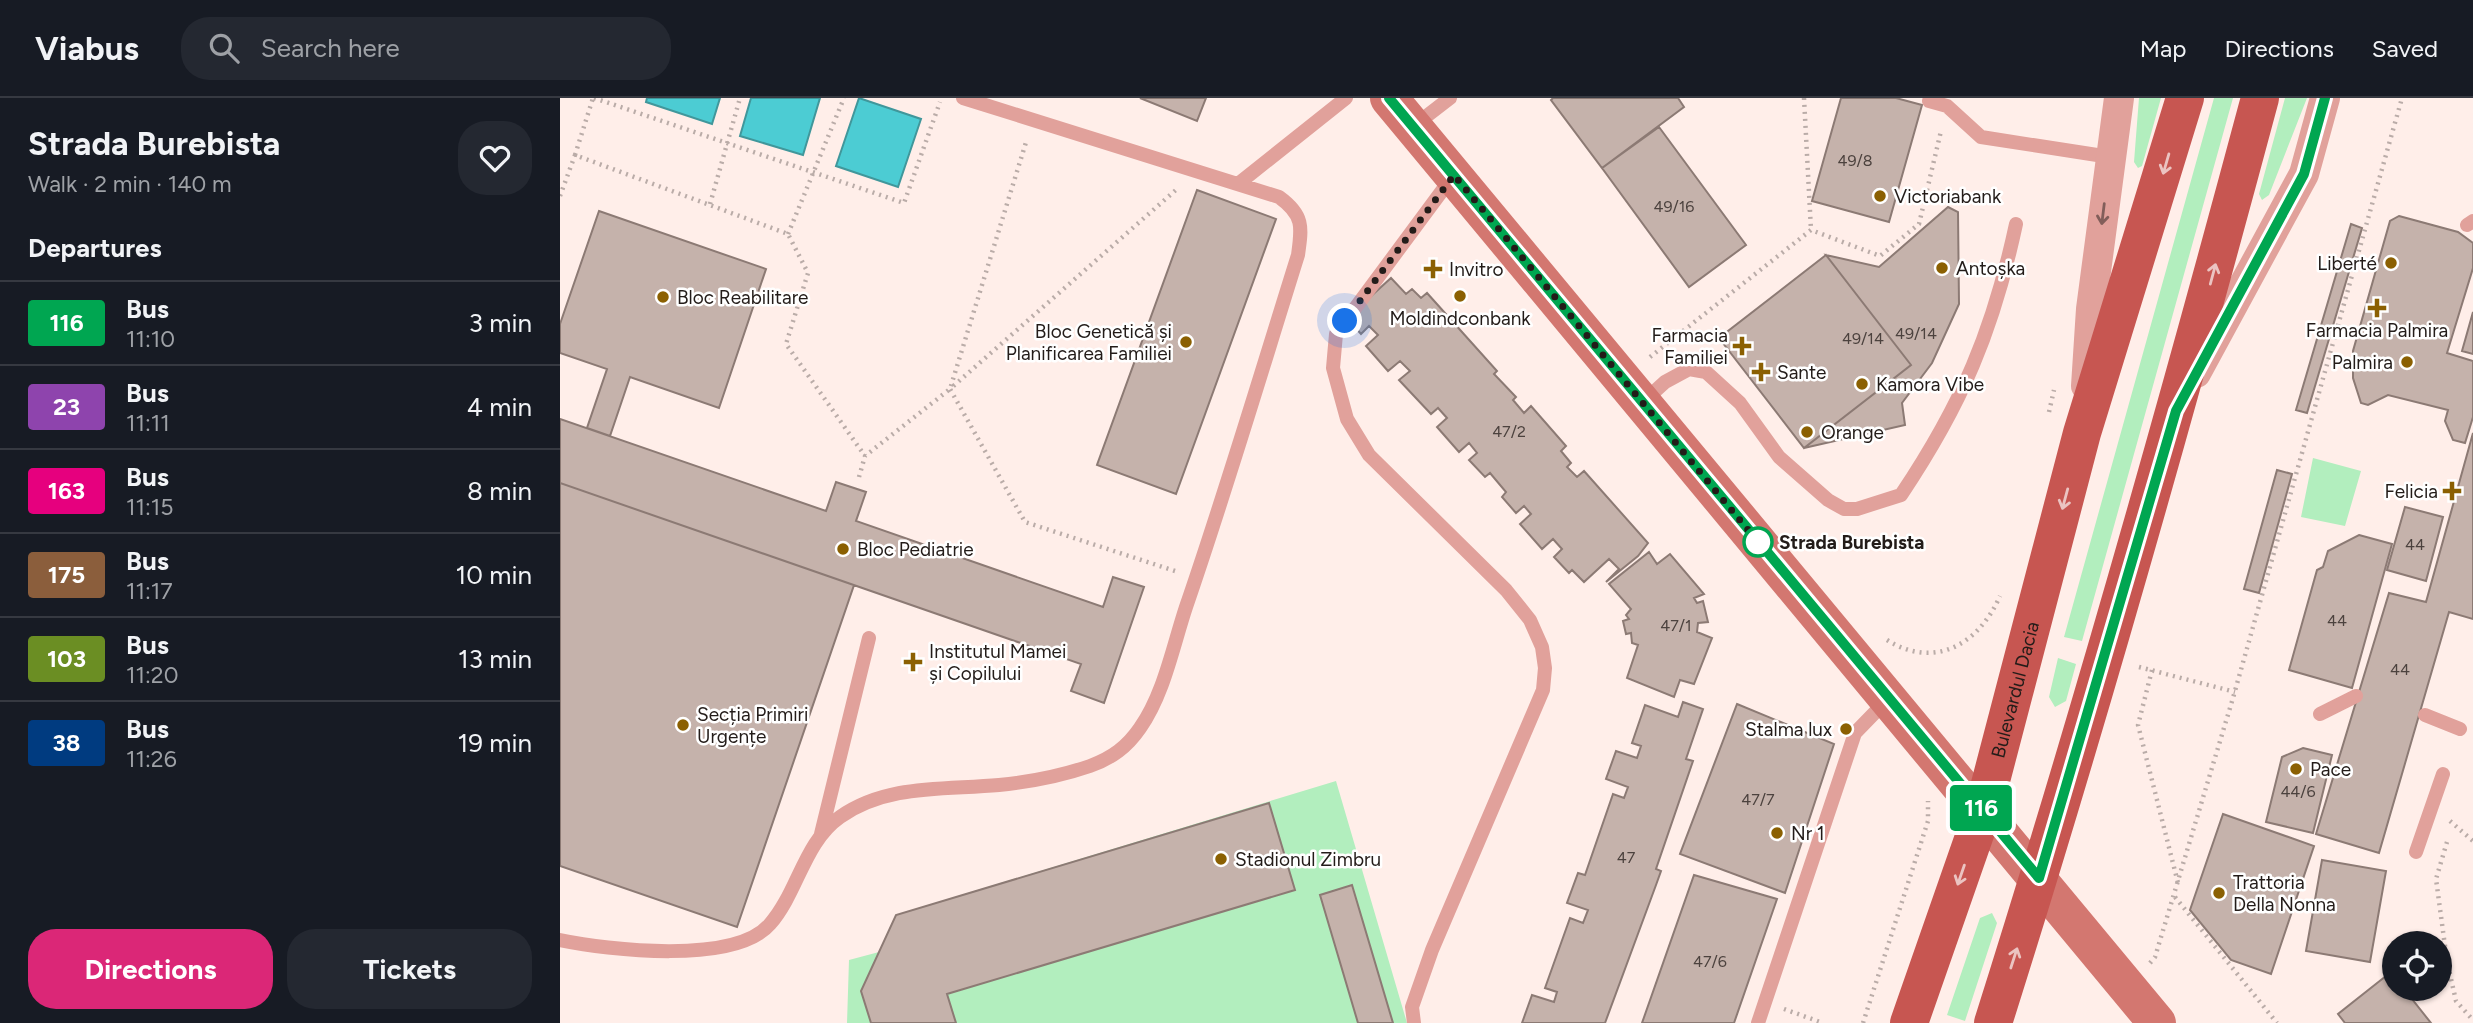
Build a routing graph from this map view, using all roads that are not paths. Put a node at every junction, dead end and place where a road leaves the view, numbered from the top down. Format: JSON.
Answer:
{"nodes":[{"id":1,"x":963,"y":98,"type":"edge"},
{"id":2,"x":1346,"y":98,"type":"edge"},
{"id":3,"x":1390,"y":98,"type":"edge"},
{"id":4,"x":2119,"y":98,"type":"edge"},
{"id":5,"x":2185,"y":98,"type":"edge"},
{"id":6,"x":2260,"y":98,"type":"edge"},
{"id":7,"x":2325,"y":98,"type":"edge"},
{"id":8,"x":1448,"y":99,"type":"edge"},
{"id":9,"x":1929,"y":101,"type":"dead end"},
{"id":10,"x":1413,"y":127,"type":"junction"},
{"id":11,"x":2110,"y":157,"type":"junction"},
{"id":12,"x":1454,"y":175,"type":"junction"},
{"id":13,"x":1238,"y":184,"type":"junction"},
{"id":14,"x":2016,"y":224,"type":"dead end"},
{"id":15,"x":1642,"y":403,"type":"junction"},
{"id":16,"x":2176,"y":411,"type":"junction"},
{"id":17,"x":2082,"y":433,"type":"junction"},
{"id":18,"x":869,"y":638,"type":"dead end"},
{"id":19,"x":2356,"y":696,"type":"dead end"},
{"id":20,"x":1889,"y":699,"type":"junction"},
{"id":21,"x":2320,"y":714,"type":"dead end"},
{"id":22,"x":2425,"y":715,"type":"dead end"},
{"id":23,"x":2460,"y":729,"type":"dead end"},
{"id":24,"x":2443,"y":774,"type":"dead end"},
{"id":25,"x":1983,"y":811,"type":"junction"},
{"id":26,"x":821,"y":835,"type":"junction"},
{"id":27,"x":2416,"y":852,"type":"dead end"},
{"id":28,"x":2039,"y":878,"type":"junction"},
{"id":29,"x":560,"y":940,"type":"edge"},
{"id":30,"x":1415,"y":1023,"type":"edge"},
{"id":31,"x":1758,"y":1023,"type":"edge"},
{"id":32,"x":1909,"y":1023,"type":"edge"},
{"id":33,"x":1993,"y":1023,"type":"edge"},
{"id":34,"x":2157,"y":1023,"type":"edge"}],
"edges":[{"from":1,"to":13,"type":"lane"},
{"from":2,"to":13,"type":"lane"},
{"from":3,"to":10,"type":"main road"},
{"from":4,"to":11,"type":"street","name":"Bulevardul Dacia"},
{"from":5,"to":17,"type":"main road","name":"Bulevardul Dacia","one_way":true},
{"from":16,"to":6,"type":"main road","one_way":true},
{"from":7,"to":16,"type":"street"},
{"from":8,"to":10,"type":"lane"},
{"from":9,"to":11,"type":"lane"},
{"from":10,"to":12,"type":"main road"},
{"from":11,"to":17,"type":"street","name":"Bulevardul Dacia","one_way":true},
{"from":12,"to":15,"type":"main road"},
{"from":12,"to":30,"type":"lane"},
{"from":13,"to":26,"type":"lane"},
{"from":14,"to":15,"type":"lane"},
{"from":15,"to":20,"type":"main road"},
{"from":16,"to":28,"type":"main road"},
{"from":17,"to":25,"type":"main road","name":"Bulevardul Dacia","one_way":true},
{"from":18,"to":26,"type":"lane"},
{"from":19,"to":21,"type":"lane"},
{"from":20,"to":25,"type":"main road"},
{"from":20,"to":31,"type":"lane"},
{"from":22,"to":23,"type":"lane"},
{"from":24,"to":27,"type":"lane"},
{"from":25,"to":28,"type":"main road"},
{"from":25,"to":32,"type":"main road","name":"Bulevardul Dacia","one_way":true},
{"from":26,"to":29,"type":"lane"},
{"from":33,"to":28,"type":"main road","one_way":true},
{"from":28,"to":34,"type":"main road"}]}
